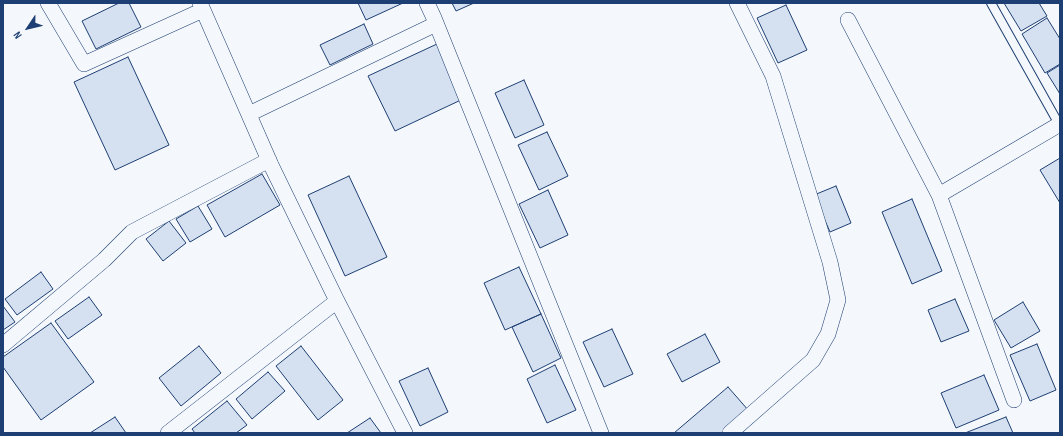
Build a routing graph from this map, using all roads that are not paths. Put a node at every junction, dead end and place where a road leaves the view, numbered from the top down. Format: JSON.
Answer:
{"nodes":[{"id":1,"x":48,"y":3,"type":"edge"},
{"id":2,"x":427,"y":3,"type":"edge"},
{"id":3,"x":737,"y":3,"type":"edge"},
{"id":4,"x":991,"y":3,"type":"edge"},
{"id":5,"x":202,"y":6,"type":"edge"},
{"id":6,"x":848,"y":20,"type":"dead end"},
{"id":7,"x":436,"y":24,"type":"junction"},
{"id":8,"x":249,"y":114,"type":"junction"},
{"id":9,"x":1060,"y":125,"type":"edge"},
{"id":10,"x":270,"y":160,"type":"junction"},
{"id":11,"x":939,"y":195,"type":"junction"},
{"id":12,"x":337,"y":301,"type":"junction"},
{"id":13,"x":3,"y":345,"type":"edge"},
{"id":14,"x":1014,"y":400,"type":"dead end"},
{"id":15,"x":168,"y":433,"type":"edge"},
{"id":16,"x":405,"y":433,"type":"edge"},
{"id":17,"x":601,"y":433,"type":"edge"},
{"id":18,"x":730,"y":433,"type":"edge"}],
"edges":[{"from":1,"to":5,"type":"street"},
{"from":2,"to":7,"type":"street"},
{"from":3,"to":18,"type":"street"},
{"from":4,"to":9,"type":"lane"},
{"from":5,"to":8,"type":"street"},
{"from":6,"to":11,"type":"street"},
{"from":7,"to":8,"type":"street"},
{"from":7,"to":17,"type":"street"},
{"from":8,"to":10,"type":"street"},
{"from":9,"to":11,"type":"street"},
{"from":10,"to":12,"type":"street"},
{"from":10,"to":13,"type":"street"},
{"from":11,"to":14,"type":"street"},
{"from":12,"to":15,"type":"street"},
{"from":12,"to":16,"type":"street"}]}
